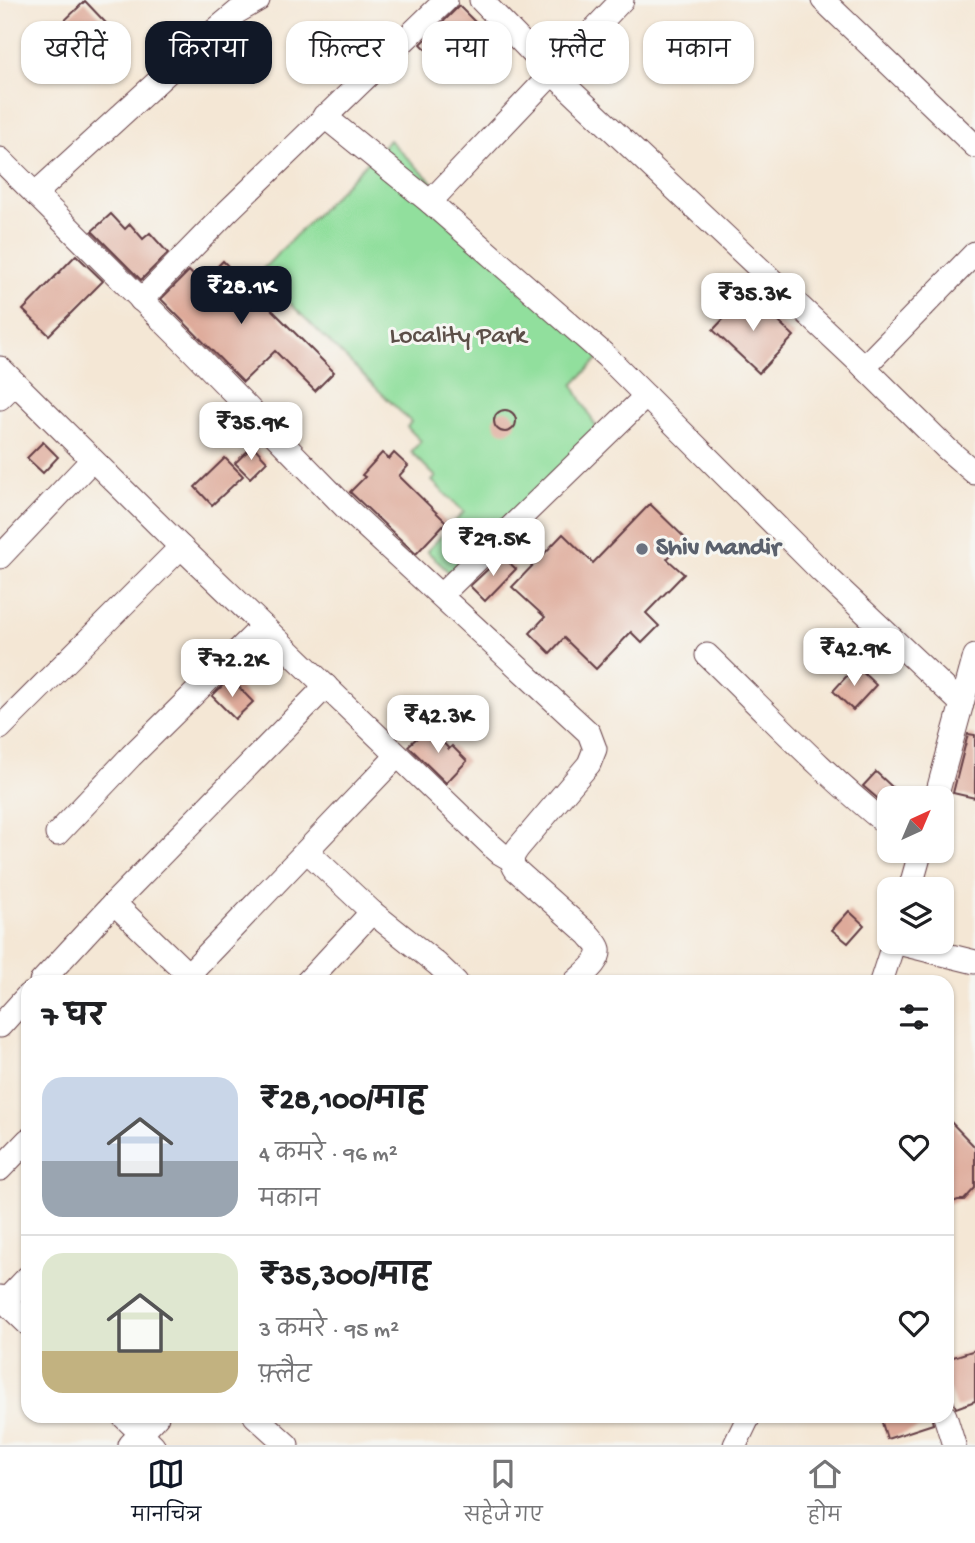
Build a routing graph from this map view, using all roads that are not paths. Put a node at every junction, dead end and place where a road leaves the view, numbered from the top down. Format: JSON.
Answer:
{"nodes":[{"id":1,"x":258,"y":0,"type":"edge"},
{"id":2,"x":446,"y":0,"type":"edge"},
{"id":3,"x":481,"y":0,"type":"edge"},
{"id":4,"x":622,"y":0,"type":"edge"},
{"id":5,"x":823,"y":0,"type":"edge"},
{"id":6,"x":602,"y":21,"type":"edge"},
{"id":7,"x":526,"y":46,"type":"edge"},
{"id":8,"x":542,"y":84,"type":"edge"},
{"id":9,"x":564,"y":84,"type":"edge"},
{"id":10,"x":324,"y":116,"type":"junction"},
{"id":11,"x":975,"y":146,"type":"edge"},
{"id":12,"x":0,"y":159,"type":"edge"},
{"id":13,"x":35,"y":194,"type":"junction"},
{"id":14,"x":430,"y":202,"type":"junction"},
{"id":15,"x":975,"y":253,"type":"edge"},
{"id":16,"x":141,"y":300,"type":"junction"},
{"id":17,"x":864,"y":368,"type":"junction"},
{"id":18,"x":5,"y":383,"type":"edge"},
{"id":19,"x":646,"y":396,"type":"junction"},
{"id":20,"x":92,"y":460,"type":"junction"},
{"id":21,"x":975,"y":473,"type":"edge"},
{"id":22,"x":181,"y":547,"type":"junction"},
{"id":23,"x":0,"y":557,"type":"edge"},
{"id":24,"x":441,"y":596,"type":"junction"},
{"id":25,"x":263,"y":626,"type":"junction"},
{"id":26,"x":707,"y":655,"type":"dead end"},
{"id":27,"x":975,"y":656,"type":"edge"},
{"id":28,"x":326,"y":686,"type":"junction"},
{"id":29,"x":962,"y":704,"type":"junction"},
{"id":30,"x":0,"y":728,"type":"edge"},
{"id":31,"x":397,"y":756,"type":"junction"},
{"id":32,"x":939,"y":786,"type":"edge"},
{"id":33,"x":877,"y":815,"type":"edge"},
{"id":34,"x":57,"y":834,"type":"dead end"},
{"id":35,"x":307,"y":851,"type":"junction"},
{"id":36,"x":512,"y":860,"type":"junction"},
{"id":37,"x":114,"y":903,"type":"junction"},
{"id":38,"x":372,"y":912,"type":"junction"},
{"id":39,"x":890,"y":954,"type":"edge"},
{"id":40,"x":943,"y":954,"type":"edge"},
{"id":41,"x":975,"y":962,"type":"edge"},
{"id":42,"x":47,"y":975,"type":"edge"},
{"id":43,"x":184,"y":975,"type":"edge"},
{"id":44,"x":192,"y":975,"type":"edge"},
{"id":45,"x":314,"y":975,"type":"edge"},
{"id":46,"x":449,"y":975,"type":"edge"},
{"id":47,"x":581,"y":975,"type":"edge"},
{"id":48,"x":883,"y":975,"type":"edge"},
{"id":49,"x":21,"y":1003,"type":"edge"},
{"id":50,"x":0,"y":1026,"type":"edge"},
{"id":51,"x":21,"y":1147,"type":"edge"},
{"id":52,"x":0,"y":1169,"type":"edge"},
{"id":53,"x":21,"y":1283,"type":"edge"},
{"id":54,"x":2,"y":1299,"type":"edge"},
{"id":55,"x":21,"y":1317,"type":"edge"},
{"id":56,"x":128,"y":1423,"type":"edge"},
{"id":57,"x":153,"y":1423,"type":"edge"},
{"id":58,"x":263,"y":1423,"type":"edge"},
{"id":59,"x":746,"y":1423,"type":"edge"},
{"id":60,"x":947,"y":1423,"type":"edge"},
{"id":61,"x":141,"y":1441,"type":"edge"},
{"id":62,"x":287,"y":1445,"type":"edge"},
{"id":63,"x":735,"y":1445,"type":"edge"},
{"id":64,"x":954,"y":1445,"type":"edge"}],
"edges":[{"from":1,"to":13,"type":"street"},
{"from":2,"to":10,"type":"street"},
{"from":3,"to":7,"type":"street"},
{"from":4,"to":6,"type":"street"},
{"from":5,"to":11,"type":"street"},
{"from":8,"to":14,"type":"street"},
{"from":9,"to":17,"type":"street"},
{"from":10,"to":14,"type":"street"},
{"from":10,"to":16,"type":"street"},
{"from":12,"to":13,"type":"street"},
{"from":13,"to":16,"type":"street"},
{"from":14,"to":19,"type":"street"},
{"from":15,"to":17,"type":"street"},
{"from":16,"to":24,"type":"street"},
{"from":17,"to":21,"type":"street"},
{"from":18,"to":20,"type":"street"},
{"from":19,"to":24,"type":"street"},
{"from":19,"to":29,"type":"street"},
{"from":20,"to":22,"type":"street"},
{"from":20,"to":23,"type":"street"},
{"from":22,"to":25,"type":"street"},
{"from":22,"to":30,"type":"street"},
{"from":24,"to":36,"type":"street"},
{"from":25,"to":28,"type":"street"},
{"from":25,"to":34,"type":"street"},
{"from":26,"to":33,"type":"street"},
{"from":27,"to":29,"type":"street"},
{"from":28,"to":31,"type":"street"},
{"from":28,"to":37,"type":"street"},
{"from":29,"to":32,"type":"street"},
{"from":31,"to":35,"type":"street"},
{"from":31,"to":36,"type":"street"},
{"from":35,"to":38,"type":"street"},
{"from":35,"to":44,"type":"street"},
{"from":36,"to":47,"type":"street"},
{"from":37,"to":42,"type":"street"},
{"from":37,"to":43,"type":"street"},
{"from":38,"to":45,"type":"street"},
{"from":38,"to":46,"type":"street"},
{"from":39,"to":48,"type":"street"},
{"from":40,"to":41,"type":"street"},
{"from":49,"to":50,"type":"street"},
{"from":51,"to":52,"type":"street"},
{"from":53,"to":54,"type":"street"},
{"from":54,"to":55,"type":"street"},
{"from":56,"to":61,"type":"street"},
{"from":57,"to":61,"type":"street"},
{"from":58,"to":62,"type":"street"},
{"from":59,"to":63,"type":"street"},
{"from":60,"to":64,"type":"street"}]}
